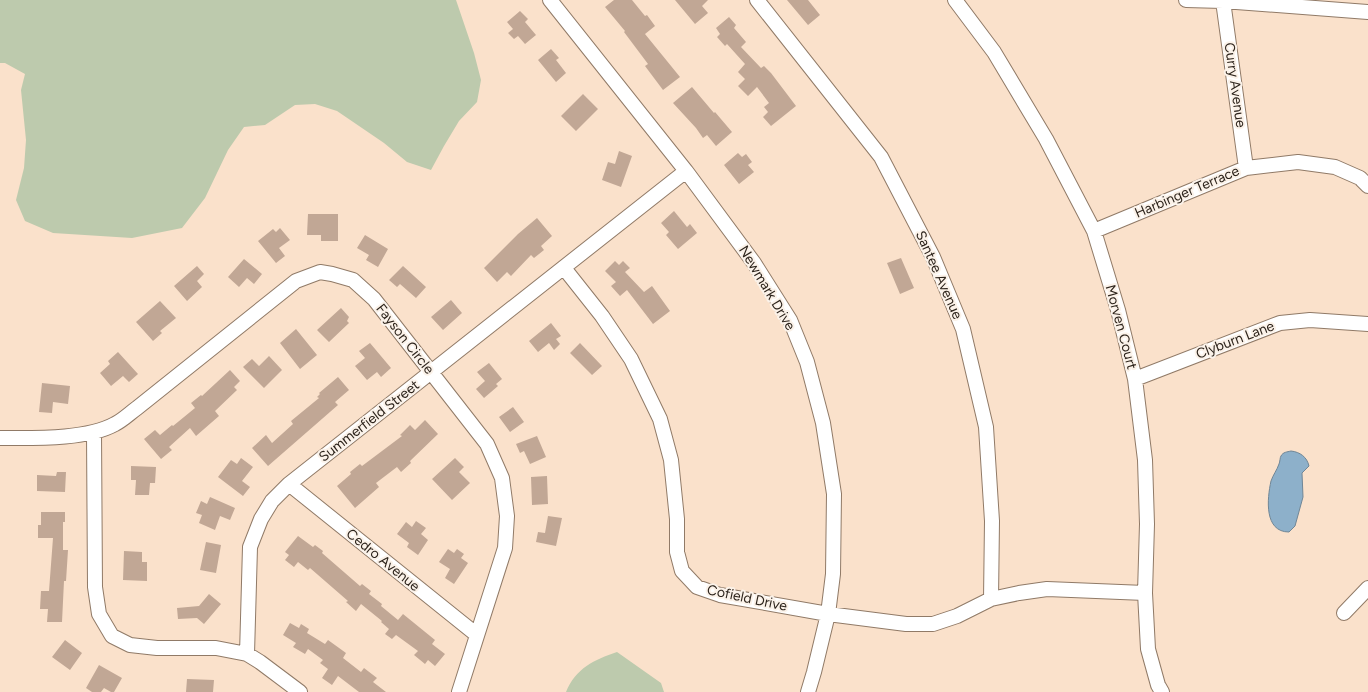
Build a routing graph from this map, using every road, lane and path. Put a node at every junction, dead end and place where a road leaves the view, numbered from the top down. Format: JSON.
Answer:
{"nodes":[{"id":1,"x":550,"y":0,"type":"edge"},
{"id":2,"x":757,"y":0,"type":"edge"},
{"id":3,"x":954,"y":0,"type":"edge"},
{"id":4,"x":1186,"y":0,"type":"edge"},
{"id":5,"x":1223,"y":1,"type":"edge"},
{"id":6,"x":1368,"y":12,"type":"edge"},
{"id":7,"x":1246,"y":168,"type":"junction"},
{"id":8,"x":686,"y":171,"type":"junction"},
{"id":9,"x":1368,"y":186,"type":"edge"},
{"id":10,"x":1094,"y":232,"type":"junction"},
{"id":11,"x":564,"y":268,"type":"junction"},
{"id":12,"x":1368,"y":324,"type":"edge"},
{"id":13,"x":430,"y":372,"type":"junction"},
{"id":14,"x":1135,"y":379,"type":"junction"},
{"id":15,"x":94,"y":433,"type":"junction"},
{"id":16,"x":0,"y":438,"type":"edge"},
{"id":17,"x":289,"y":484,"type":"junction"},
{"id":18,"x":1368,"y":588,"type":"edge"},
{"id":19,"x":1145,"y":593,"type":"junction"},
{"id":20,"x":991,"y":599,"type":"junction"},
{"id":21,"x":1344,"y":613,"type":"dead end"},
{"id":22,"x":828,"y":614,"type":"junction"},
{"id":23,"x":477,"y":635,"type":"junction"},
{"id":24,"x":247,"y":654,"type":"junction"},
{"id":25,"x":300,"y":692,"type":"edge"},
{"id":26,"x":459,"y":692,"type":"edge"},
{"id":27,"x":808,"y":692,"type":"edge"},
{"id":28,"x":1162,"y":692,"type":"edge"}],
"edges":[{"from":1,"to":8,"type":"street","name":"Newmark Drive"},
{"from":2,"to":20,"type":"street","name":"Santee Avenue"},
{"from":3,"to":10,"type":"street","name":"Morven Court"},
{"from":4,"to":5,"type":"street"},
{"from":5,"to":6,"type":"street"},
{"from":5,"to":7,"type":"street","name":"Curry Avenue"},
{"from":7,"to":9,"type":"street","name":"Harbinger Terrace"},
{"from":7,"to":10,"type":"street","name":"Harbinger Terrace"},
{"from":8,"to":11,"type":"street","name":"Summerfield Street"},
{"from":8,"to":22,"type":"street","name":"Newmark Drive"},
{"from":10,"to":14,"type":"street","name":"Morven Court"},
{"from":11,"to":13,"type":"street","name":"Summerfield Street"},
{"from":11,"to":22,"type":"street","name":"Cofield Drive"},
{"from":12,"to":14,"type":"street","name":"Clyburn Lane"},
{"from":13,"to":15,"type":"street","name":"Fayson Circle"},
{"from":13,"to":17,"type":"street","name":"Summerfield Street"},
{"from":13,"to":23,"type":"street","name":"Fayson Circle"},
{"from":14,"to":19,"type":"street","name":"Morven Court"},
{"from":15,"to":16,"type":"street","name":"Fayson Circle"},
{"from":15,"to":24,"type":"street"},
{"from":17,"to":23,"type":"street","name":"Cedro Avenue"},
{"from":17,"to":24,"type":"street","name":"Summerfield Street"},
{"from":18,"to":21,"type":"street"},
{"from":19,"to":20,"type":"street","name":"Cofield Drive"},
{"from":19,"to":28,"type":"street","name":"Morven Court"},
{"from":20,"to":22,"type":"street","name":"Cofield Drive"},
{"from":22,"to":27,"type":"street","name":"Newmark Drive"},
{"from":23,"to":26,"type":"street","name":"Fayson Circle"},
{"from":24,"to":25,"type":"street"}]}
